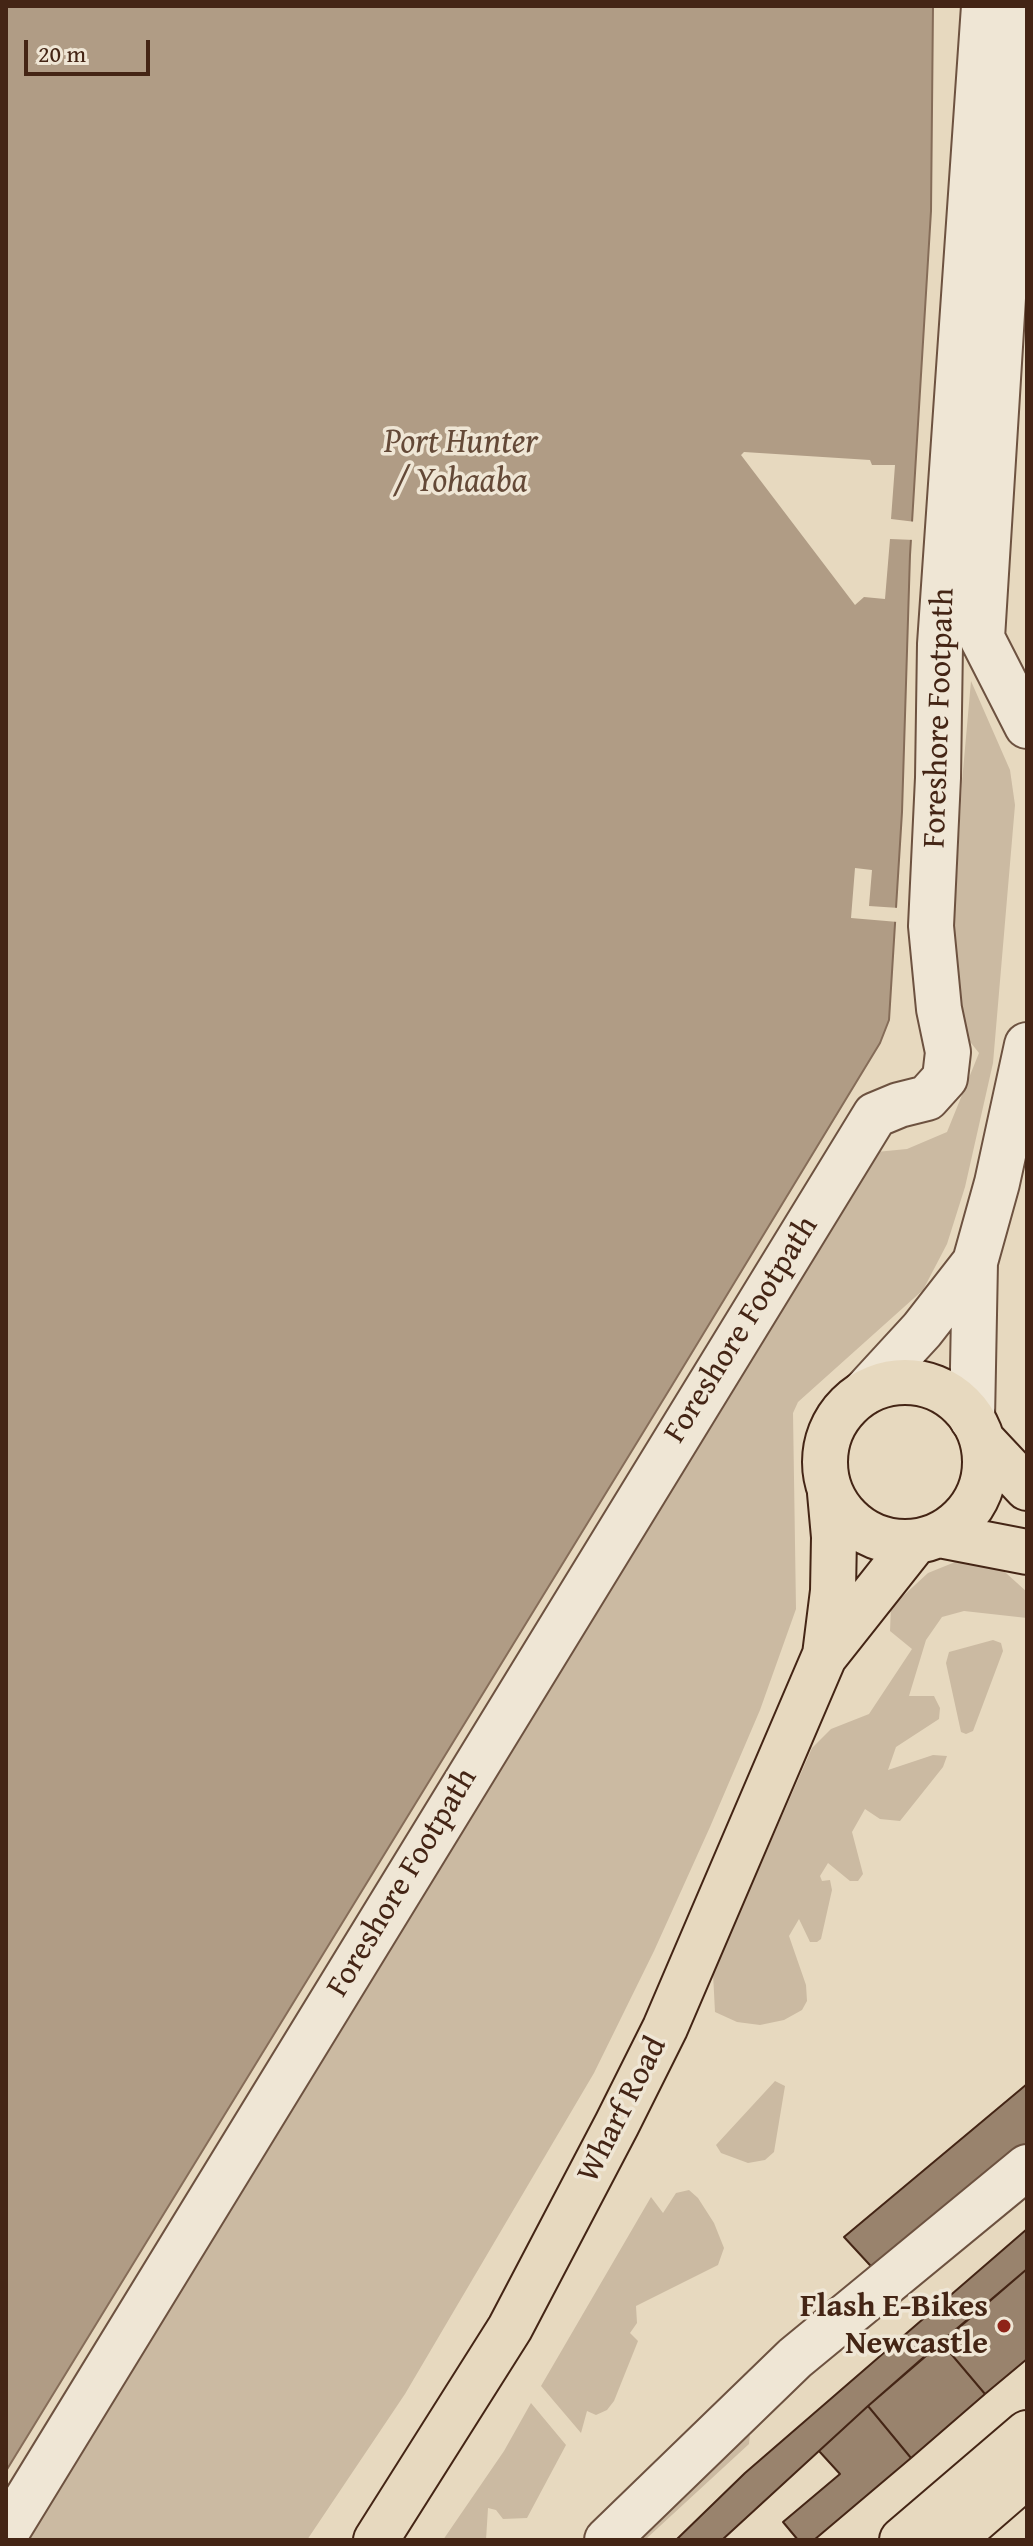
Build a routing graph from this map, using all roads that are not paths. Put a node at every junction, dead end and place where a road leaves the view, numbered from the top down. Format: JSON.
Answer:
{"nodes":[{"id":1,"x":984,"y":6,"type":"edge"},
{"id":2,"x":1021,"y":6,"type":"edge"},
{"id":3,"x":1020,"y":128,"type":"edge"},
{"id":4,"x":1027,"y":726,"type":"edge"},
{"id":5,"x":1027,"y":1045,"type":"edge"},
{"id":6,"x":975,"y":1262,"type":"junction"},
{"id":7,"x":865,"y":1392,"type":"junction"},
{"id":8,"x":977,"y":1430,"type":"junction"},
{"id":9,"x":1027,"y":1488,"type":"edge"},
{"id":10,"x":830,"y":1493,"type":"junction"},
{"id":11,"x":927,"y":1539,"type":"junction"},
{"id":12,"x":1027,"y":1552,"type":"edge"},
{"id":13,"x":824,"y":1657,"type":"junction"},
{"id":14,"x":1027,"y":2167,"type":"edge"},
{"id":15,"x":1027,"y":2433,"type":"edge"},
{"id":16,"x":1027,"y":2475,"type":"edge"},
{"id":17,"x":6,"y":2533,"type":"edge"},
{"id":18,"x":972,"y":2534,"type":"edge"},
{"id":19,"x":376,"y":2540,"type":"edge"},
{"id":20,"x":607,"y":2540,"type":"edge"},
{"id":21,"x":902,"y":2540,"type":"edge"}],
"edges":[{"from":1,"to":17,"type":"street","name":"Foreshore Footpath"},
{"from":2,"to":3,"type":"street"},
{"from":3,"to":4,"type":"street"},
{"from":5,"to":6,"type":"street"},
{"from":6,"to":7,"type":"street"},
{"from":6,"to":8,"type":"street"},
{"from":7,"to":8,"type":"main road"},
{"from":7,"to":10,"type":"main road"},
{"from":8,"to":9,"type":"main road"},
{"from":8,"to":11,"type":"main road"},
{"from":10,"to":11,"type":"main road"},
{"from":10,"to":13,"type":"main road","name":"Wharf Road"},
{"from":11,"to":12,"type":"main road"},
{"from":11,"to":13,"type":"main road","name":"Wharf Road"},
{"from":13,"to":19,"type":"main road","name":"Wharf Road"},
{"from":14,"to":20,"type":"street"},
{"from":15,"to":21,"type":"main road"},
{"from":16,"to":18,"type":"main road"}]}
